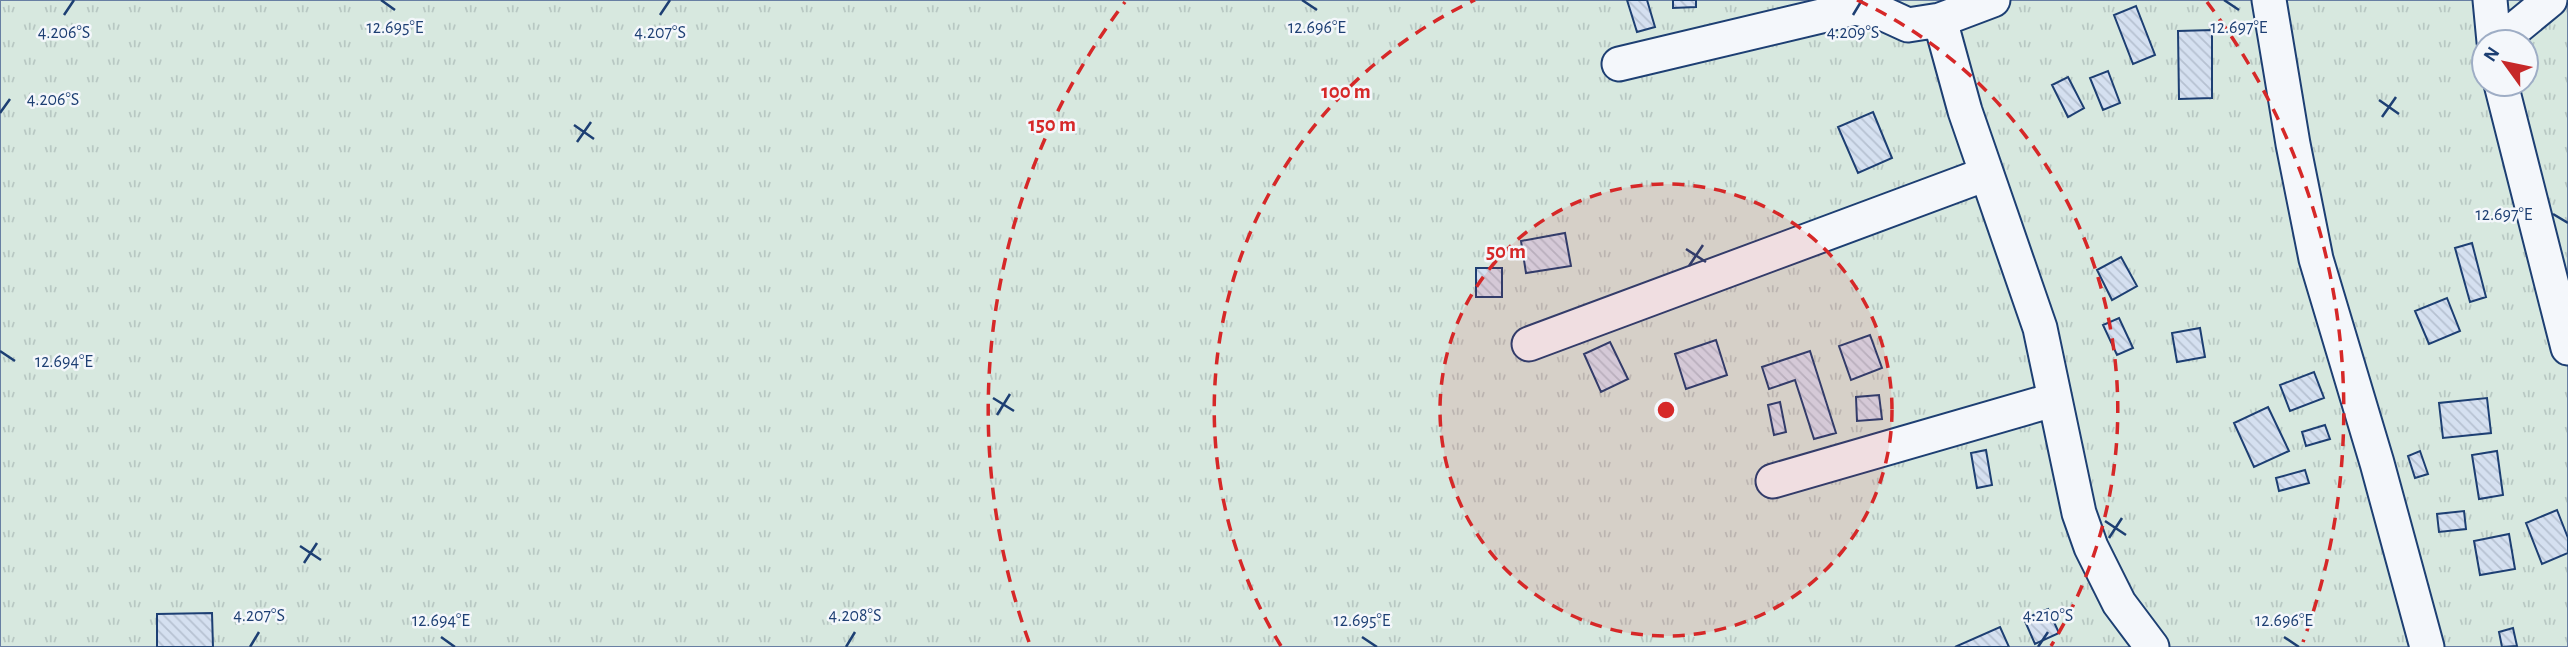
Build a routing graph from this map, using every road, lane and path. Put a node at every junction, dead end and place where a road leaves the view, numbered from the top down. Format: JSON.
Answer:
{"nodes":[{"id":1,"x":1993,"y":0,"type":"edge"},
{"id":2,"x":2270,"y":0,"type":"edge"},
{"id":3,"x":2490,"y":0,"type":"edge"},
{"id":4,"x":2550,"y":0,"type":"edge"},
{"id":5,"x":1940,"y":20,"type":"junction"},
{"id":6,"x":2494,"y":28,"type":"edge"},
{"id":7,"x":2514,"y":28,"type":"edge"},
{"id":8,"x":1619,"y":64,"type":"dead end"},
{"id":9,"x":2505,"y":98,"type":"edge"},
{"id":10,"x":1986,"y":174,"type":"junction"},
{"id":11,"x":1529,"y":344,"type":"dead end"},
{"id":12,"x":2568,"y":348,"type":"edge"},
{"id":13,"x":2053,"y":400,"type":"junction"},
{"id":14,"x":1773,"y":481,"type":"dead end"},
{"id":15,"x":2152,"y":647,"type":"edge"},
{"id":16,"x":2427,"y":647,"type":"edge"}],
"edges":[{"from":1,"to":5,"type":"street"},
{"from":2,"to":16,"type":"street"},
{"from":3,"to":6,"type":"street"},
{"from":4,"to":7,"type":"street"},
{"from":5,"to":8,"type":"street"},
{"from":5,"to":10,"type":"street"},
{"from":9,"to":12,"type":"street"},
{"from":10,"to":11,"type":"street"},
{"from":10,"to":13,"type":"street"},
{"from":13,"to":14,"type":"street"},
{"from":13,"to":15,"type":"street"}]}
